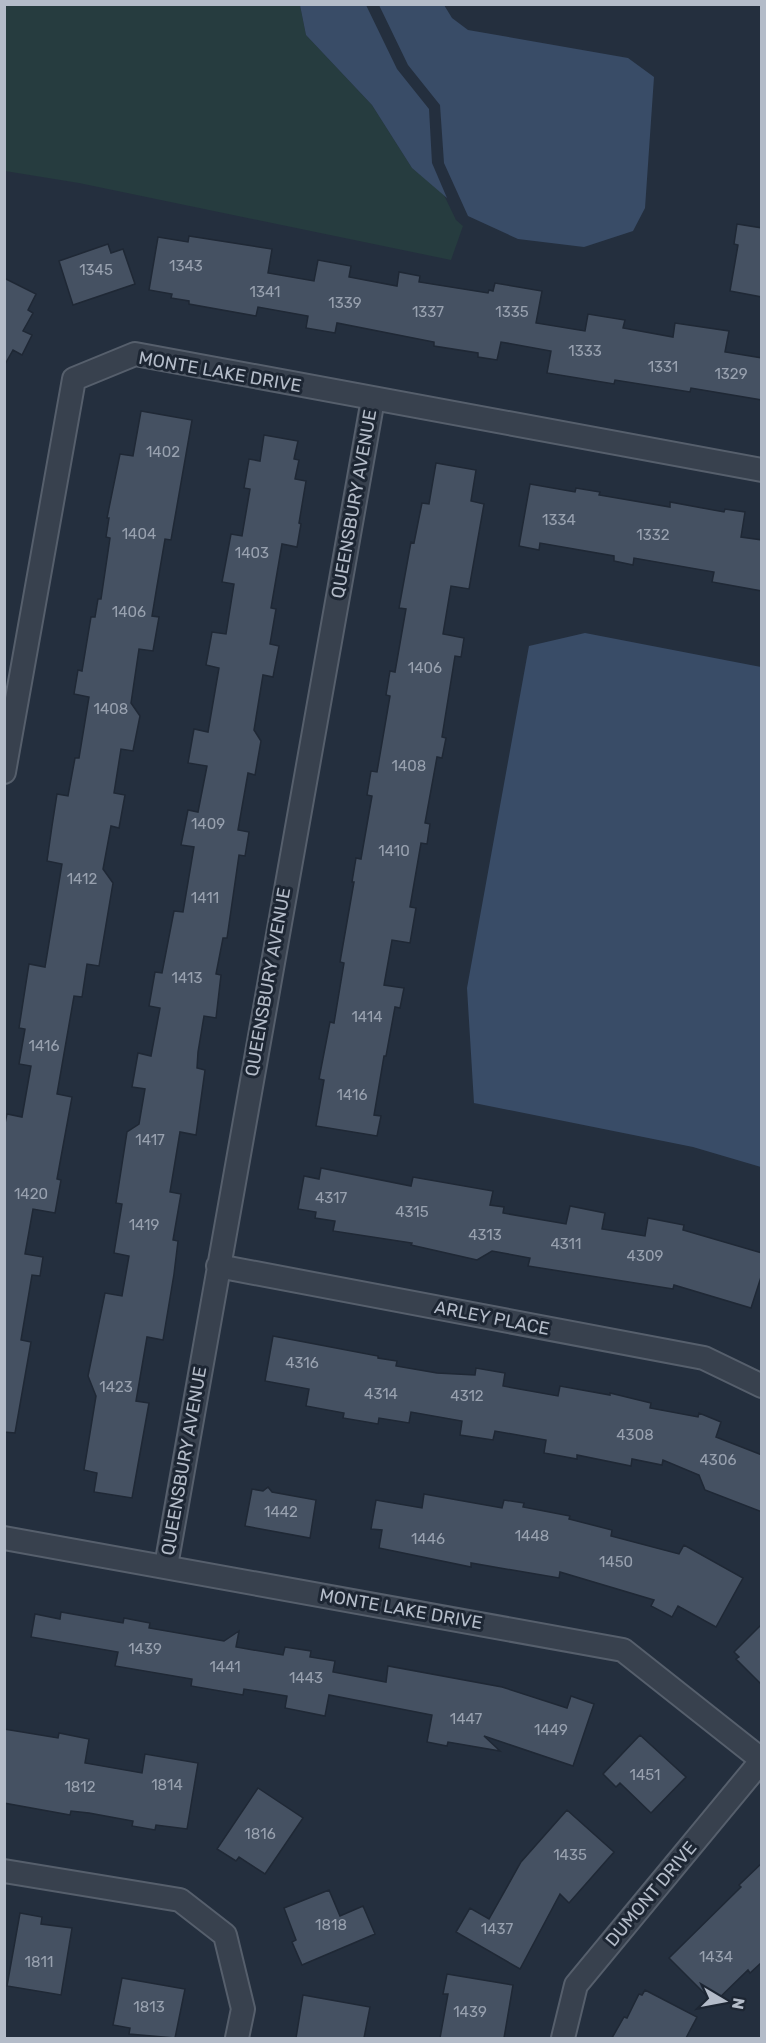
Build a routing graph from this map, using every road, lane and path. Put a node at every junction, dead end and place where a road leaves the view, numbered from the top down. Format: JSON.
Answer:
{"nodes":[{"id":1,"x":373,"y":399,"type":"junction"},
{"id":2,"x":762,"y":470,"type":"edge"},
{"id":3,"x":4,"y":772,"type":"edge"},
{"id":4,"x":218,"y":1266,"type":"junction"},
{"id":5,"x":762,"y":1386,"type":"edge"},
{"id":6,"x":4,"y":1538,"type":"edge"},
{"id":7,"x":166,"y":1566,"type":"junction"},
{"id":8,"x":762,"y":1760,"type":"edge"},
{"id":9,"x":4,"y":1871,"type":"edge"},
{"id":10,"x":237,"y":2038,"type":"edge"},
{"id":11,"x":563,"y":2038,"type":"edge"}],
"edges":[{"from":1,"to":2,"type":"street","name":"MONTE LAKE DRIVE"},
{"from":1,"to":3,"type":"street","name":"MONTE LAKE DRIVE"},
{"from":1,"to":4,"type":"street","name":"QUEENSBURY AVENUE"},
{"from":4,"to":5,"type":"street","name":"ARLEY PLACE"},
{"from":4,"to":7,"type":"street","name":"QUEENSBURY AVENUE"},
{"from":6,"to":7,"type":"street","name":"MONTE LAKE DRIVE"},
{"from":7,"to":8,"type":"street","name":"MONTE LAKE DRIVE"},
{"from":8,"to":11,"type":"street","name":"DUMONT DRIVE"},
{"from":9,"to":10,"type":"street"}]}
